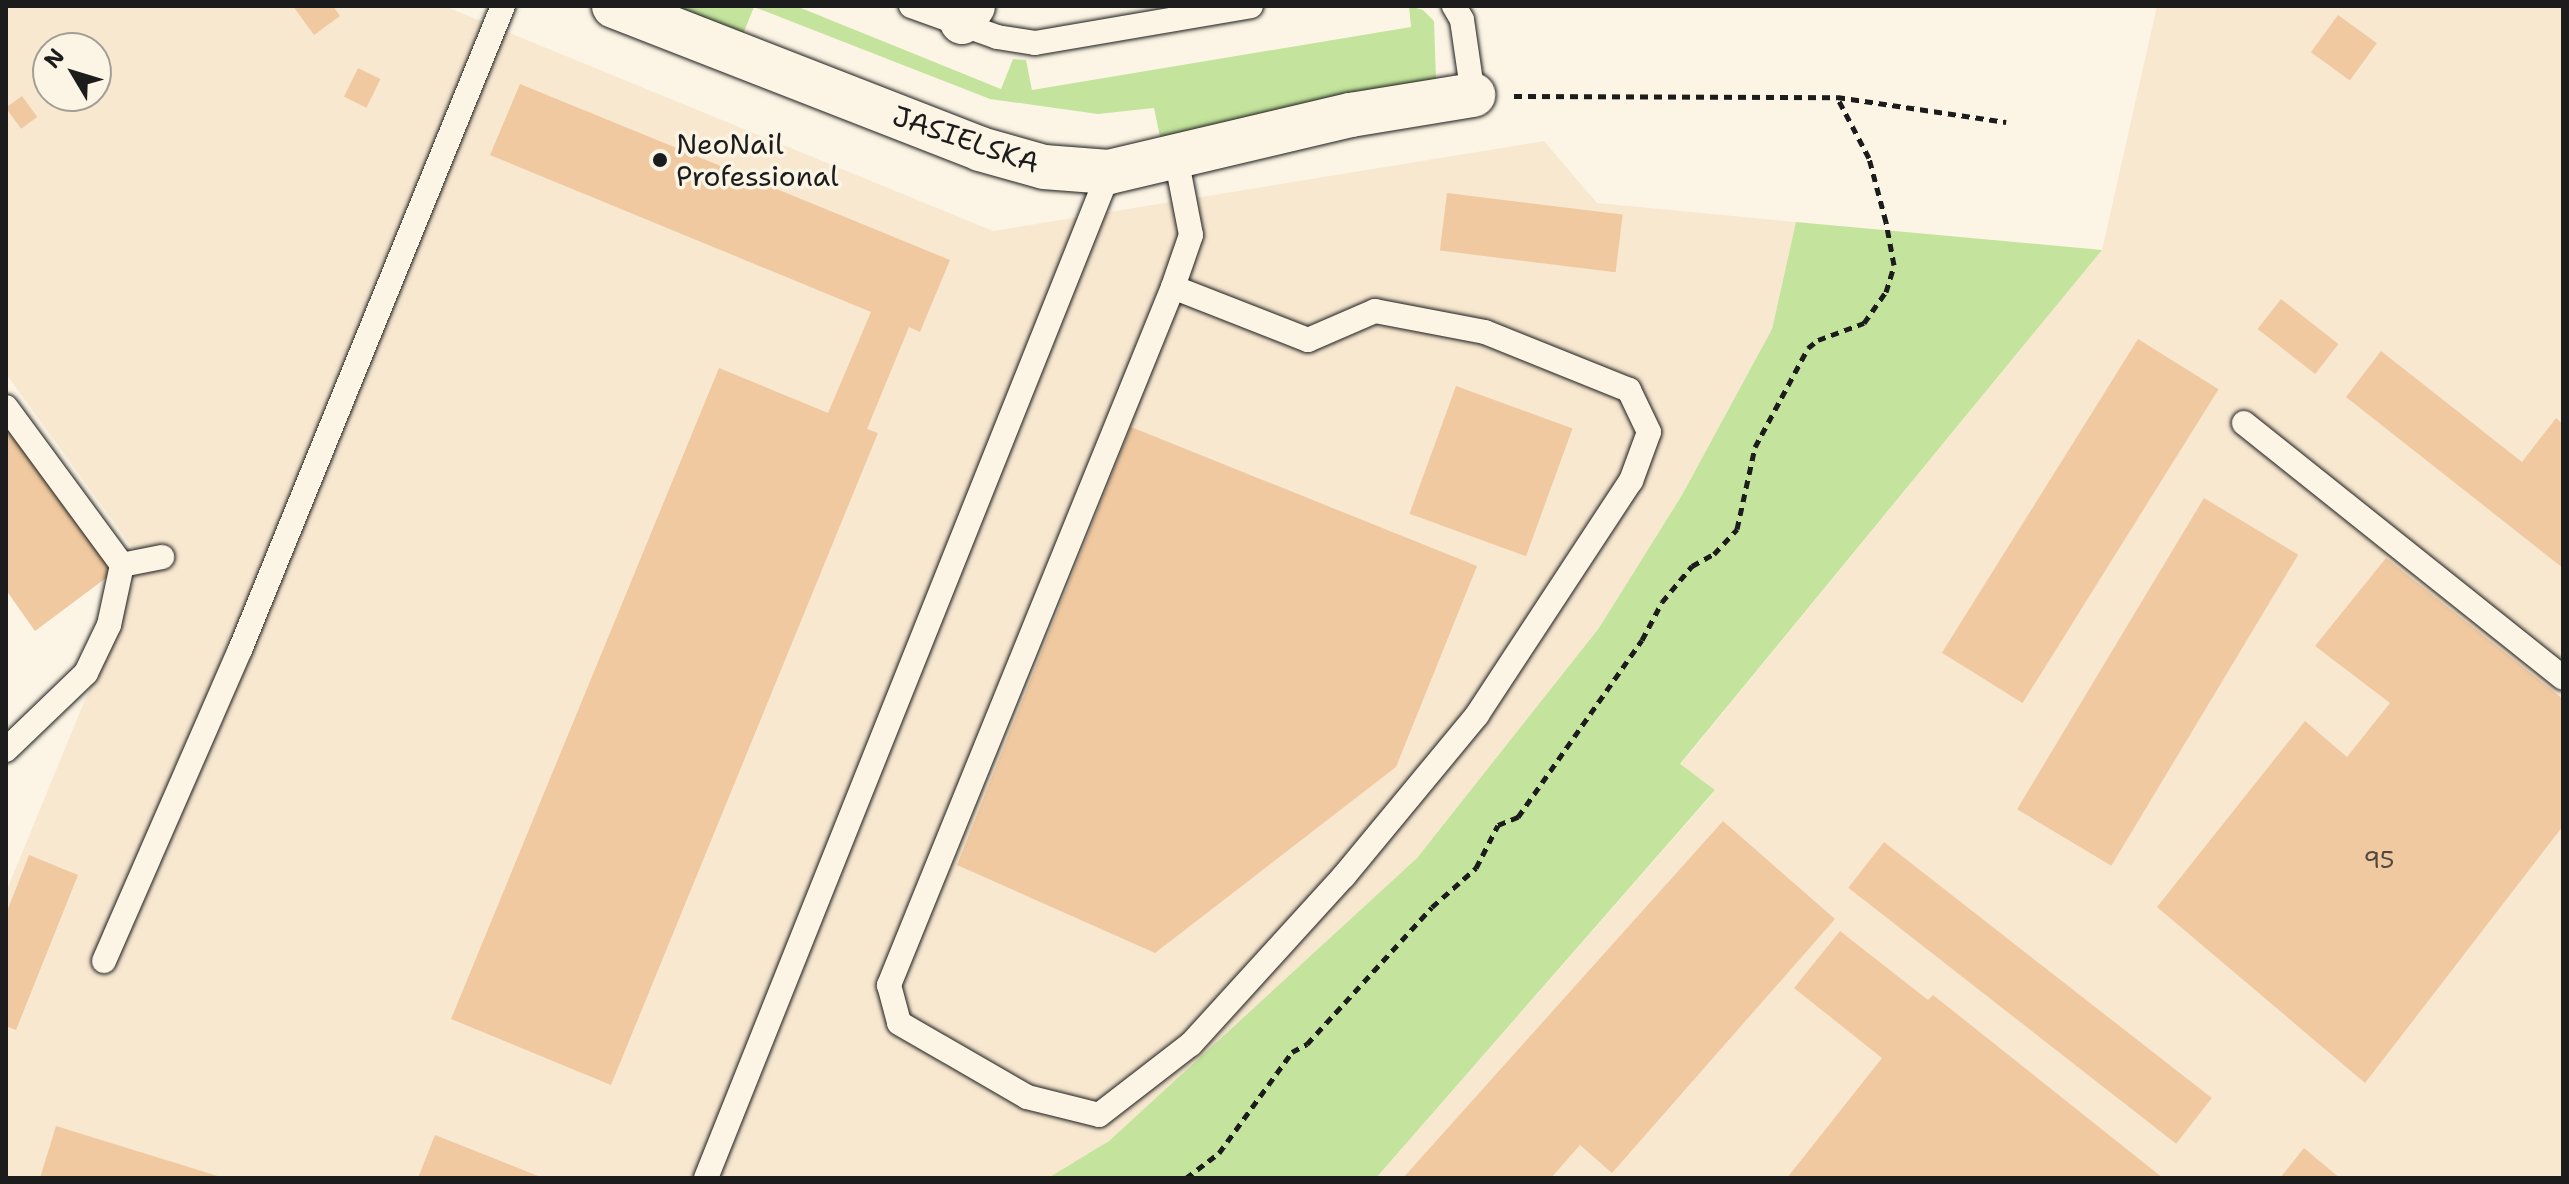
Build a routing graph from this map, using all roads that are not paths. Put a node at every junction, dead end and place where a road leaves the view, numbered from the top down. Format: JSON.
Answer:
{"nodes":[{"id":1,"x":503,"y":6,"type":"edge"},
{"id":2,"x":614,"y":6,"type":"edge"},
{"id":3,"x":911,"y":6,"type":"edge"},
{"id":4,"x":1251,"y":6,"type":"edge"},
{"id":5,"x":1454,"y":6,"type":"edge"},
{"id":6,"x":967,"y":14,"type":"edge"},
{"id":7,"x":1473,"y":95,"type":"joint"},
{"id":8,"x":1176,"y":157,"type":"junction"},
{"id":9,"x":1109,"y":172,"type":"junction"},
{"id":10,"x":1173,"y":287,"type":"junction"},
{"id":11,"x":6,"y":407,"type":"edge"},
{"id":12,"x":2244,"y":423,"type":"dead end"},
{"id":13,"x":162,"y":557,"type":"dead end"},
{"id":14,"x":122,"y":565,"type":"junction"},
{"id":15,"x":2563,"y":678,"type":"edge"},
{"id":16,"x":6,"y":750,"type":"edge"},
{"id":17,"x":104,"y":961,"type":"dead end"},
{"id":18,"x":706,"y":1178,"type":"edge"}],
"edges":[{"from":1,"to":17,"type":"lane"},
{"from":2,"to":9,"type":"street","name":"JASIELSKA"},
{"from":3,"to":6,"type":"lane"},
{"from":4,"to":6,"type":"lane"},
{"from":5,"to":7,"type":"lane"},
{"from":7,"to":8,"type":"street","name":"JASIELSKA"},
{"from":8,"to":9,"type":"street","name":"JASIELSKA"},
{"from":8,"to":10,"type":"lane"},
{"from":9,"to":18,"type":"lane"},
{"from":10,"to":10,"type":"lane"},
{"from":11,"to":14,"type":"lane"},
{"from":12,"to":15,"type":"lane"},
{"from":13,"to":14,"type":"lane"},
{"from":14,"to":16,"type":"lane"}]}
